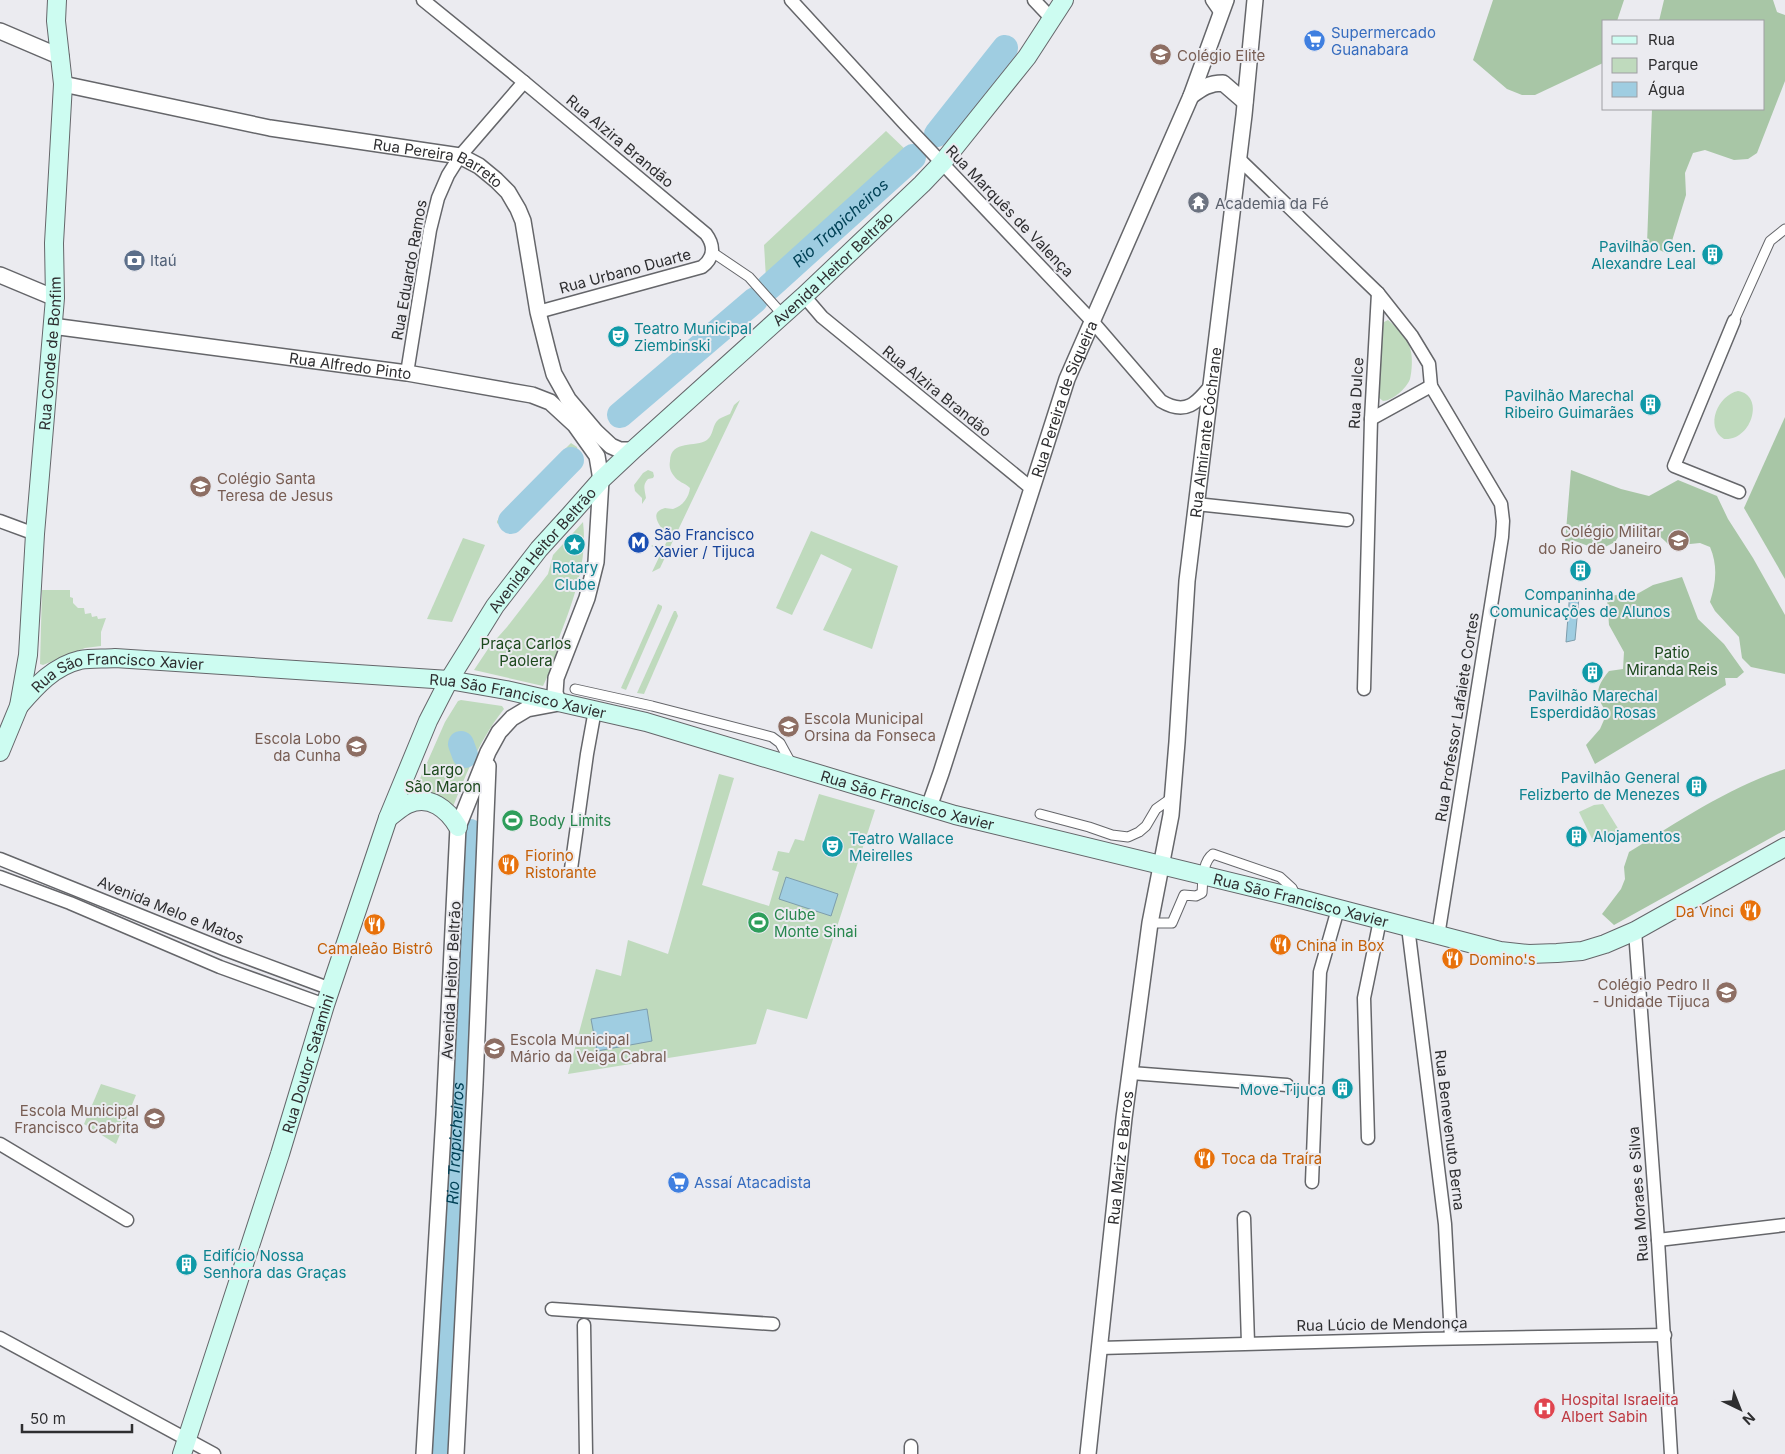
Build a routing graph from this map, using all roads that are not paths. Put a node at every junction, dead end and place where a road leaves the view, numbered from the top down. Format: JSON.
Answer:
{"nodes":[{"id":1,"x":57,"y":0,"type":"edge"},
{"id":2,"x":423,"y":0,"type":"edge"},
{"id":3,"x":791,"y":0,"type":"edge"},
{"id":4,"x":1034,"y":0,"type":"edge"},
{"id":5,"x":1064,"y":0,"type":"edge"},
{"id":6,"x":1212,"y":0,"type":"edge"},
{"id":7,"x":1254,"y":0,"type":"edge"},
{"id":8,"x":1223,"y":6,"type":"edge"},
{"id":9,"x":1052,"y":19,"type":"junction"},
{"id":10,"x":0,"y":31,"type":"edge"},
{"id":11,"x":61,"y":57,"type":"junction"},
{"id":12,"x":524,"y":82,"type":"junction"},
{"id":13,"x":64,"y":84,"type":"junction"},
{"id":14,"x":1191,"y":96,"type":"junction"},
{"id":15,"x":1245,"y":102,"type":"junction"},
{"id":16,"x":460,"y":156,"type":"junction"},
{"id":17,"x":1238,"y":158,"type":"junction"},
{"id":18,"x":942,"y":163,"type":"junction"},
{"id":19,"x":1785,"y":230,"type":"edge"},
{"id":20,"x":712,"y":252,"type":"junction"},
{"id":21,"x":0,"y":276,"type":"edge"},
{"id":22,"x":1378,"y":293,"type":"junction"},
{"id":23,"x":804,"y":296,"type":"junction"},
{"id":24,"x":55,"y":298,"type":"junction"},
{"id":25,"x":538,"y":312,"type":"junction"},
{"id":26,"x":783,"y":315,"type":"junction"},
{"id":27,"x":1092,"y":321,"type":"junction"},
{"id":28,"x":1734,"y":321,"type":"joint"},
{"id":29,"x":52,"y":326,"type":"junction"},
{"id":30,"x":407,"y":373,"type":"junction"},
{"id":31,"x":554,"y":374,"type":"junction"},
{"id":32,"x":1212,"y":384,"type":"junction"},
{"id":33,"x":1431,"y":386,"type":"junction"},
{"id":34,"x":532,"y":395,"type":"junction"},
{"id":35,"x":1371,"y":419,"type":"junction"},
{"id":36,"x":633,"y":450,"type":"junction"},
{"id":37,"x":601,"y":480,"type":"junction"},
{"id":38,"x":1031,"y":488,"type":"junction"},
{"id":39,"x":1739,"y":492,"type":"dead end"},
{"id":40,"x":1196,"y":504,"type":"junction"},
{"id":41,"x":1347,"y":520,"type":"dead end"},
{"id":42,"x":0,"y":521,"type":"edge"},
{"id":43,"x":35,"y":534,"type":"junction"},
{"id":44,"x":449,"y":680,"type":"junction"},
{"id":45,"x":575,"y":689,"type":"dead end"},
{"id":46,"x":1364,"y":689,"type":"dead end"},
{"id":47,"x":559,"y":703,"type":"junction"},
{"id":48,"x":19,"y":706,"type":"junction"},
{"id":49,"x":595,"y":710,"type":"junction"},
{"id":50,"x":0,"y":752,"type":"edge"},
{"id":51,"x":488,"y":752,"type":"junction"},
{"id":52,"x":792,"y":765,"type":"junction"},
{"id":53,"x":1172,"y":797,"type":"junction"},
{"id":54,"x":929,"y":807,"type":"junction"},
{"id":55,"x":1040,"y":814,"type":"dead end"},
{"id":56,"x":388,"y":818,"type":"junction"},
{"id":57,"x":458,"y":827,"type":"junction"},
{"id":58,"x":1785,"y":847,"type":"edge"},
{"id":59,"x":0,"y":859,"type":"edge"},
{"id":60,"x":1162,"y":865,"type":"junction"},
{"id":61,"x":570,"y":869,"type":"dead end"},
{"id":62,"x":1203,"y":876,"type":"junction"},
{"id":63,"x":0,"y":877,"type":"edge"},
{"id":64,"x":1338,"y":909,"type":"junction"},
{"id":65,"x":1380,"y":920,"type":"junction"},
{"id":66,"x":1150,"y":923,"type":"junction"},
{"id":67,"x":1408,"y":927,"type":"junction"},
{"id":68,"x":1635,"y":931,"type":"junction"},
{"id":69,"x":1438,"y":936,"type":"junction"},
{"id":70,"x":328,"y":997,"type":"junction"},
{"id":71,"x":1131,"y":1073,"type":"junction"},
{"id":72,"x":1287,"y":1085,"type":"dead end"},
{"id":73,"x":1368,"y":1138,"type":"dead end"},
{"id":74,"x":0,"y":1144,"type":"edge"},
{"id":75,"x":1312,"y":1182,"type":"dead end"},
{"id":76,"x":1244,"y":1218,"type":"dead end"},
{"id":77,"x":127,"y":1220,"type":"dead end"},
{"id":78,"x":1785,"y":1225,"type":"edge"},
{"id":79,"x":1658,"y":1240,"type":"junction"},
{"id":80,"x":552,"y":1309,"type":"dead end"},
{"id":81,"x":773,"y":1324,"type":"dead end"},
{"id":82,"x":584,"y":1325,"type":"dead end"},
{"id":83,"x":1664,"y":1335,"type":"junction"},
{"id":84,"x":0,"y":1338,"type":"edge"},
{"id":85,"x":1451,"y":1338,"type":"junction"},
{"id":86,"x":1248,"y":1343,"type":"junction"},
{"id":87,"x":1100,"y":1348,"type":"junction"},
{"id":88,"x":185,"y":1446,"type":"edge"},
{"id":89,"x":214,"y":1454,"type":"edge"},
{"id":90,"x":424,"y":1454,"type":"edge"},
{"id":91,"x":456,"y":1454,"type":"edge"},
{"id":92,"x":586,"y":1454,"type":"edge"},
{"id":93,"x":1088,"y":1454,"type":"edge"},
{"id":94,"x":1671,"y":1454,"type":"edge"}],
"edges":[{"from":1,"to":11,"type":"main road","name":"Rua Conde de Bonfim"},
{"from":2,"to":12,"type":"street","name":"Rua Alzira Brandão"},
{"from":3,"to":18,"type":"street","name":"Rua Marquês de Valença"},
{"from":4,"to":9,"type":"street"},
{"from":5,"to":9,"type":"main road","name":"Avenida Heitor Beltrão"},
{"from":6,"to":8,"type":"street"},
{"from":7,"to":15,"type":"street","name":"Rua Almirante Cóchrane"},
{"from":8,"to":14,"type":"street","name":"Rua Pereira de Siqueira"},
{"from":9,"to":18,"type":"main road","name":"Avenida Heitor Beltrão"},
{"from":10,"to":11,"type":"street"},
{"from":11,"to":13,"type":"main road","name":"Rua Conde de Bonfim"},
{"from":12,"to":16,"type":"street","name":"Rua Eduardo Ramos"},
{"from":12,"to":20,"type":"street","name":"Rua Alzira Brandão"},
{"from":13,"to":16,"type":"street","name":"Rua Pereira Barreto"},
{"from":13,"to":24,"type":"main road","name":"Rua Conde de Bonfim"},
{"from":14,"to":15,"type":"street"},
{"from":14,"to":27,"type":"street","name":"Rua Pereira de Siqueira"},
{"from":15,"to":17,"type":"street","name":"Rua Almirante Cóchrane"},
{"from":16,"to":25,"type":"street","name":"Rua Pereira Barreto"},
{"from":16,"to":30,"type":"street","name":"Rua Eduardo Ramos"},
{"from":17,"to":22,"type":"street"},
{"from":17,"to":32,"type":"street","name":"Rua Almirante Cóchrane"},
{"from":18,"to":23,"type":"main road","name":"Avenida Heitor Beltrão"},
{"from":18,"to":27,"type":"street","name":"Rua Marquês de Valença"},
{"from":19,"to":28,"type":"street"},
{"from":20,"to":25,"type":"street","name":"Rua Urbano Duarte"},
{"from":20,"to":26,"type":"street"},
{"from":21,"to":24,"type":"street"},
{"from":22,"to":33,"type":"street"},
{"from":22,"to":35,"type":"street","name":"Rua Dulce"},
{"from":23,"to":26,"type":"main road","name":"Avenida Heitor Beltrão"},
{"from":23,"to":38,"type":"street","name":"Rua Alzira Brandão"},
{"from":24,"to":29,"type":"main road","name":"Rua Conde de Bonfim"},
{"from":25,"to":31,"type":"street","name":"Rua Pereira Barreto"},
{"from":26,"to":36,"type":"main road","name":"Avenida Heitor Beltrão"},
{"from":27,"to":32,"type":"street","name":"Rua Marquês de Valença"},
{"from":27,"to":38,"type":"street","name":"Rua Pereira de Siqueira"},
{"from":28,"to":39,"type":"street"},
{"from":29,"to":30,"type":"street","name":"Rua Alfredo Pinto"},
{"from":29,"to":43,"type":"main road","name":"Rua Conde de Bonfim"},
{"from":30,"to":34,"type":"street","name":"Rua Alfredo Pinto"},
{"from":31,"to":34,"type":"street"},
{"from":31,"to":36,"type":"street","name":"Rua Pereira Barreto"},
{"from":32,"to":40,"type":"street","name":"Rua Almirante Cóchrane"},
{"from":33,"to":35,"type":"street"},
{"from":33,"to":69,"type":"street","name":"Rua Professor Lafaiete Cortes"},
{"from":34,"to":37,"type":"street","name":"Rua Alfredo Pinto"},
{"from":35,"to":46,"type":"street","name":"Rua Dulce"},
{"from":36,"to":37,"type":"main road","name":"Avenida Heitor Beltrão"},
{"from":37,"to":44,"type":"main road","name":"Avenida Heitor Beltrão"},
{"from":37,"to":47,"type":"street","name":"Rua Alfredo Pinto"},
{"from":38,"to":54,"type":"street","name":"Rua Pereira de Siqueira"},
{"from":40,"to":41,"type":"street"},
{"from":40,"to":53,"type":"street","name":"Rua Almirante Cóchrane"},
{"from":42,"to":43,"type":"street"},
{"from":43,"to":48,"type":"main road","name":"Rua Conde de Bonfim"},
{"from":44,"to":47,"type":"main road","name":"Rua São Francisco Xavier"},
{"from":44,"to":48,"type":"main road","name":"Rua São Francisco Xavier"},
{"from":44,"to":56,"type":"main road","name":"Rua Doutor Satamini"},
{"from":45,"to":52,"type":"street"},
{"from":47,"to":49,"type":"main road","name":"Rua São Francisco Xavier"},
{"from":47,"to":51,"type":"street","name":"Avenida Heitor Beltrão"},
{"from":48,"to":50,"type":"main road"},
{"from":49,"to":52,"type":"main road","name":"Rua São Francisco Xavier"},
{"from":49,"to":61,"type":"street"},
{"from":51,"to":57,"type":"street","name":"Avenida Heitor Beltrão"},
{"from":51,"to":91,"type":"street","name":"Avenida Heitor Beltrão"},
{"from":52,"to":54,"type":"main road","name":"Rua São Francisco Xavier"},
{"from":53,"to":55,"type":"street"},
{"from":53,"to":60,"type":"street","name":"Rua Almirante Cóchrane"},
{"from":54,"to":60,"type":"main road","name":"Rua São Francisco Xavier"},
{"from":56,"to":57,"type":"main road"},
{"from":56,"to":70,"type":"main road","name":"Rua Doutor Satamini"},
{"from":57,"to":90,"type":"street","name":"Avenida Heitor Beltrão"},
{"from":58,"to":68,"type":"main road","name":"Rua São Francisco Xavier"},
{"from":59,"to":70,"type":"street","name":"Avenida Melo e Matos"},
{"from":60,"to":62,"type":"main road","name":"Rua São Francisco Xavier"},
{"from":60,"to":66,"type":"street","name":"Rua Mariz e Barros"},
{"from":62,"to":64,"type":"main road","name":"Rua São Francisco Xavier"},
{"from":62,"to":66,"type":"street"},
{"from":63,"to":70,"type":"street"},
{"from":64,"to":65,"type":"main road","name":"Rua São Francisco Xavier"},
{"from":64,"to":75,"type":"street"},
{"from":65,"to":67,"type":"main road","name":"Rua São Francisco Xavier"},
{"from":65,"to":73,"type":"street"},
{"from":66,"to":71,"type":"street","name":"Rua Mariz e Barros"},
{"from":67,"to":69,"type":"main road","name":"Rua São Francisco Xavier"},
{"from":67,"to":85,"type":"street","name":"Rua Benevenuto Berna"},
{"from":68,"to":69,"type":"main road","name":"Rua São Francisco Xavier"},
{"from":68,"to":79,"type":"street","name":"Rua Moraes e Silva"},
{"from":70,"to":88,"type":"main road","name":"Rua Doutor Satamini"},
{"from":71,"to":72,"type":"street"},
{"from":71,"to":87,"type":"street","name":"Rua Mariz e Barros"},
{"from":74,"to":77,"type":"street"},
{"from":76,"to":86,"type":"street"},
{"from":78,"to":79,"type":"street"},
{"from":79,"to":83,"type":"street","name":"Rua Moraes e Silva"},
{"from":80,"to":81,"type":"street"},
{"from":82,"to":92,"type":"street"},
{"from":83,"to":85,"type":"street","name":"Rua Lúcio de Mendonça"},
{"from":83,"to":94,"type":"street","name":"Rua Moraes e Silva"},
{"from":84,"to":88,"type":"street"},
{"from":85,"to":86,"type":"street","name":"Rua Lúcio de Mendonça"},
{"from":86,"to":87,"type":"street","name":"Rua Lúcio de Mendonça"},
{"from":87,"to":93,"type":"street","name":"Rua Mariz e Barros"},
{"from":88,"to":89,"type":"street"}]}
